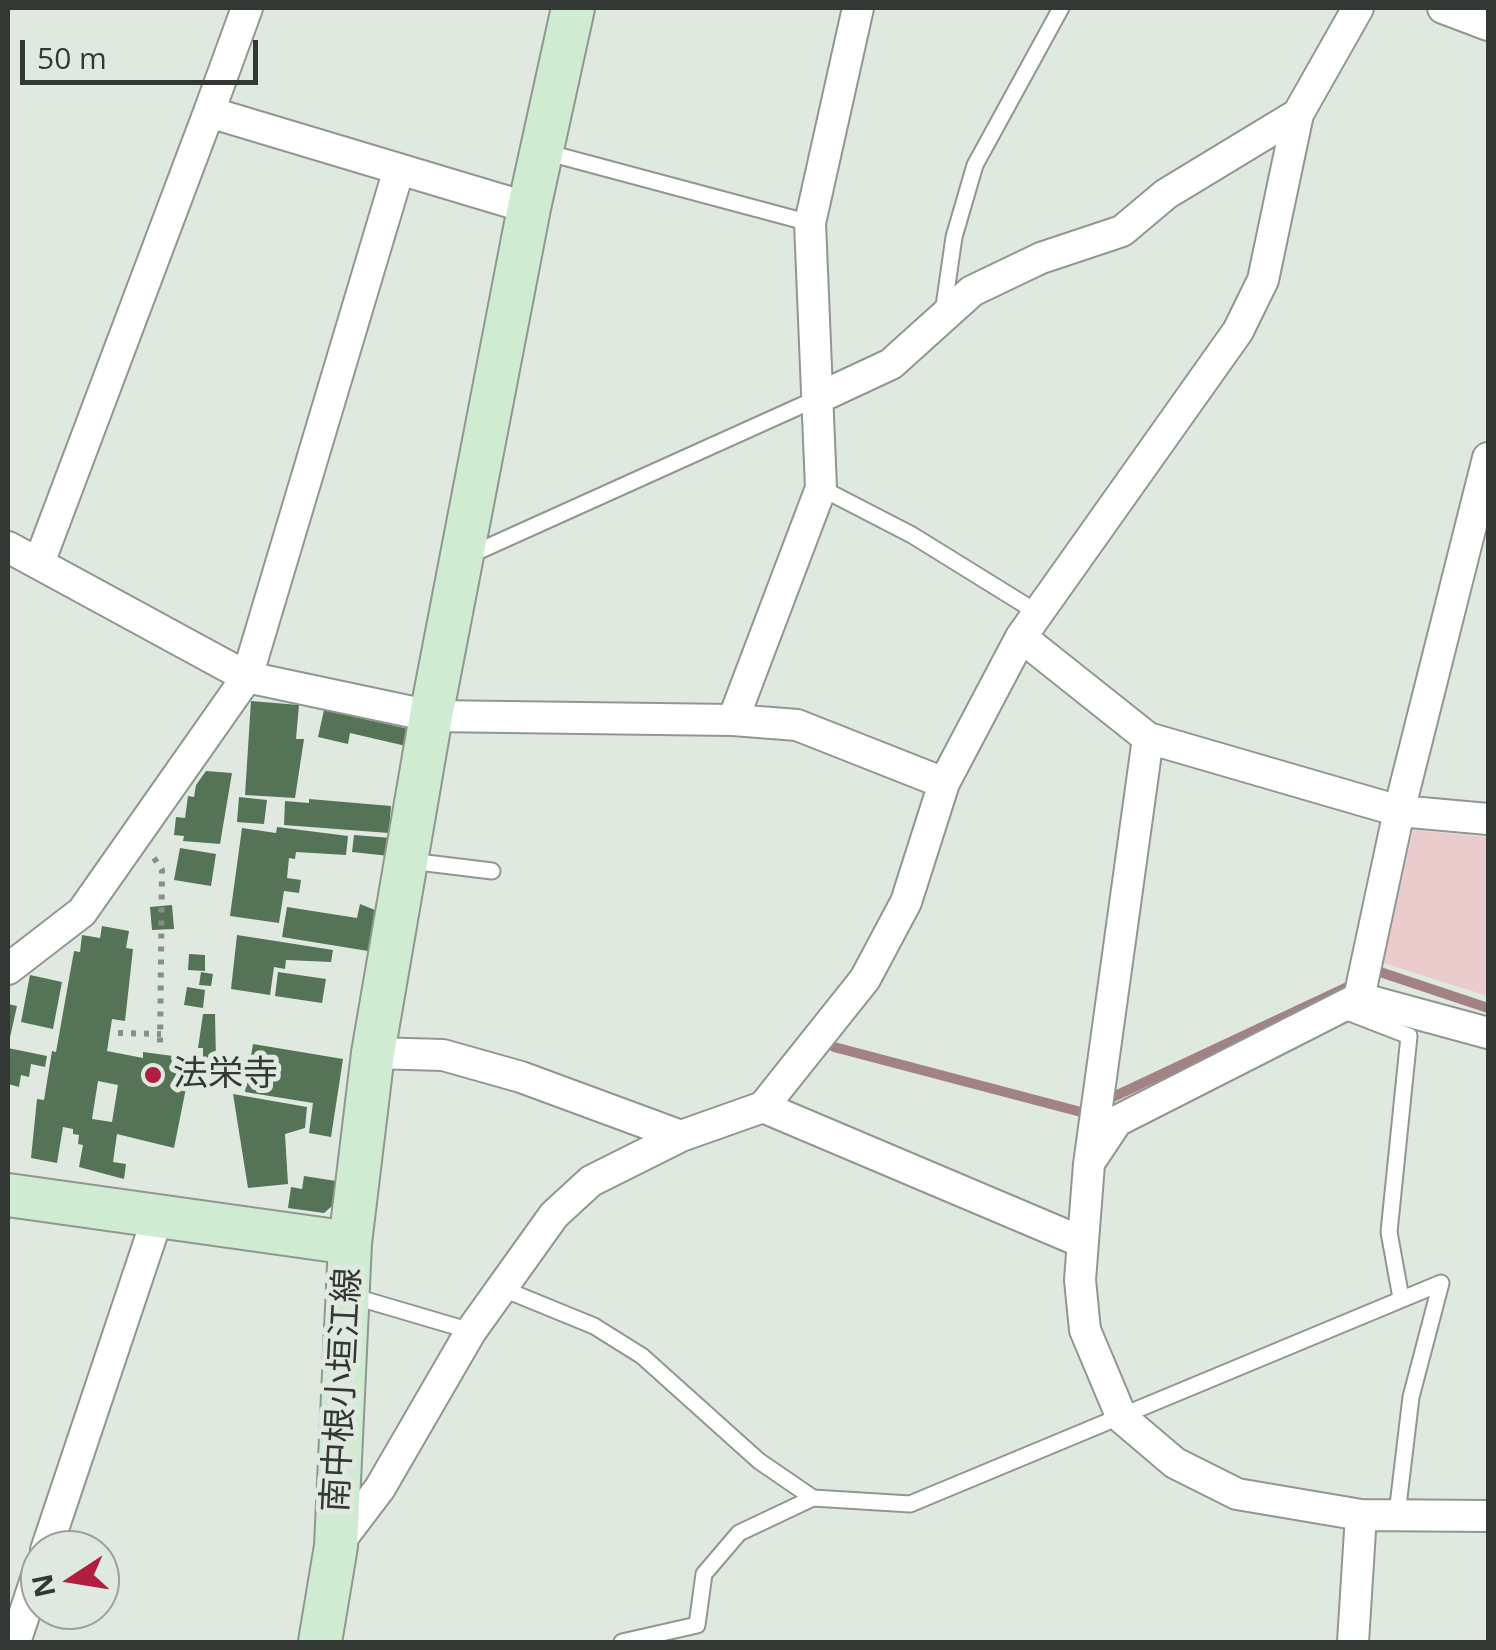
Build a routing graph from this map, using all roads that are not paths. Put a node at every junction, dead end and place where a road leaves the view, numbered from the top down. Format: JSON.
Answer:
{"nodes":[{"id":1,"x":246,"y":8,"type":"edge"},
{"id":2,"x":573,"y":8,"type":"edge"},
{"id":3,"x":858,"y":8,"type":"edge"},
{"id":4,"x":1060,"y":8,"type":"edge"},
{"id":5,"x":1358,"y":8,"type":"edge"},
{"id":6,"x":1442,"y":8,"type":"edge"},
{"id":7,"x":1488,"y":25,"type":"edge"},
{"id":8,"x":209,"y":112,"type":"junction"},
{"id":9,"x":1298,"y":114,"type":"junction"},
{"id":10,"x":542,"y":151,"type":"junction"},
{"id":11,"x":399,"y":169,"type":"junction"},
{"id":12,"x":529,"y":208,"type":"junction"},
{"id":13,"x":810,"y":223,"type":"junction"},
{"id":14,"x":942,"y":316,"type":"junction"},
{"id":15,"x":818,"y":398,"type":"junction"},
{"id":16,"x":1488,"y":458,"type":"edge"},
{"id":17,"x":821,"y":488,"type":"junction"},
{"id":18,"x":8,"y":547,"type":"edge"},
{"id":19,"x":462,"y":559,"type":"junction"},
{"id":20,"x":39,"y":563,"type":"junction"},
{"id":21,"x":1030,"y":625,"type":"junction"},
{"id":22,"x":246,"y":677,"type":"junction"},
{"id":23,"x":431,"y":716,"type":"junction"},
{"id":24,"x":733,"y":720,"type":"junction"},
{"id":25,"x":1148,"y":738,"type":"junction"},
{"id":26,"x":944,"y":783,"type":"junction"},
{"id":27,"x":1399,"y":810,"type":"junction"},
{"id":28,"x":1488,"y":820,"type":"edge"},
{"id":29,"x":406,"y":861,"type":"junction"},
{"id":30,"x":492,"y":871,"type":"dead end"},
{"id":31,"x":8,"y":970,"type":"edge"},
{"id":32,"x":1352,"y":1000,"type":"junction"},
{"id":33,"x":1488,"y":1032,"type":"edge"},
{"id":34,"x":373,"y":1053,"type":"junction"},
{"id":35,"x":762,"y":1107,"type":"junction"},
{"id":36,"x":681,"y":1136,"type":"junction"},
{"id":37,"x":1089,"y":1164,"type":"junction"},
{"id":38,"x":8,"y":1195,"type":"edge"},
{"id":39,"x":158,"y":1219,"type":"junction"},
{"id":40,"x":1082,"y":1242,"type":"junction"},
{"id":41,"x":350,"y":1243,"type":"junction"},
{"id":42,"x":501,"y":1288,"type":"junction"},
{"id":43,"x":348,"y":1294,"type":"junction"},
{"id":44,"x":1402,"y":1298,"type":"junction"},
{"id":45,"x":470,"y":1331,"type":"junction"},
{"id":46,"x":1122,"y":1418,"type":"junction"},
{"id":47,"x":813,"y":1498,"type":"junction"},
{"id":48,"x":1397,"y":1514,"type":"junction"},
{"id":49,"x":1361,"y":1515,"type":"junction"},
{"id":50,"x":1488,"y":1516,"type":"edge"},
{"id":51,"x":53,"y":1530,"type":"edge"},
{"id":52,"x":336,"y":1546,"type":"junction"},
{"id":53,"x":697,"y":1624,"type":"junction"},
{"id":54,"x":320,"y":1642,"type":"edge"},
{"id":55,"x":622,"y":1642,"type":"edge"},
{"id":56,"x":700,"y":1642,"type":"edge"},
{"id":57,"x":1354,"y":1642,"type":"edge"}],
"edges":[{"from":1,"to":8,"type":"street"},
{"from":2,"to":10,"type":"street"},
{"from":3,"to":13,"type":"street"},
{"from":4,"to":14,"type":"lane"},
{"from":5,"to":9,"type":"street"},
{"from":6,"to":7,"type":"street"},
{"from":8,"to":11,"type":"street"},
{"from":8,"to":20,"type":"street"},
{"from":9,"to":14,"type":"street"},
{"from":9,"to":21,"type":"street"},
{"from":10,"to":12,"type":"street"},
{"from":10,"to":13,"type":"lane"},
{"from":11,"to":12,"type":"street"},
{"from":11,"to":22,"type":"street"},
{"from":12,"to":19,"type":"street"},
{"from":13,"to":15,"type":"street"},
{"from":14,"to":15,"type":"street"},
{"from":15,"to":17,"type":"street"},
{"from":15,"to":19,"type":"lane"},
{"from":16,"to":27,"type":"street"},
{"from":17,"to":21,"type":"lane"},
{"from":17,"to":24,"type":"street"},
{"from":18,"to":20,"type":"street"},
{"from":19,"to":23,"type":"street"},
{"from":20,"to":22,"type":"street"},
{"from":21,"to":25,"type":"street"},
{"from":21,"to":26,"type":"street"},
{"from":22,"to":23,"type":"street"},
{"from":22,"to":31,"type":"street"},
{"from":23,"to":24,"type":"street"},
{"from":23,"to":29,"type":"street"},
{"from":24,"to":26,"type":"street"},
{"from":25,"to":27,"type":"street"},
{"from":25,"to":37,"type":"street"},
{"from":26,"to":35,"type":"street"},
{"from":27,"to":28,"type":"street"},
{"from":27,"to":32,"type":"street"},
{"from":29,"to":30,"type":"lane"},
{"from":29,"to":34,"type":"street"},
{"from":32,"to":33,"type":"street"},
{"from":32,"to":37,"type":"street"},
{"from":32,"to":44,"type":"lane"},
{"from":34,"to":36,"type":"street"},
{"from":34,"to":41,"type":"street"},
{"from":35,"to":36,"type":"street"},
{"from":35,"to":40,"type":"street"},
{"from":36,"to":42,"type":"street"},
{"from":37,"to":40,"type":"street"},
{"from":38,"to":39,"type":"street","name":"南中根小垣江線"},
{"from":39,"to":41,"type":"street","name":"南中根小垣江線"},
{"from":39,"to":51,"type":"street"},
{"from":40,"to":46,"type":"street"},
{"from":41,"to":43,"type":"street","name":"南中根小垣江線"},
{"from":42,"to":45,"type":"street"},
{"from":42,"to":47,"type":"lane"},
{"from":43,"to":45,"type":"lane"},
{"from":43,"to":52,"type":"street","name":"南中根小垣江線"},
{"from":44,"to":46,"type":"lane"},
{"from":44,"to":48,"type":"lane"},
{"from":45,"to":52,"type":"street"},
{"from":46,"to":47,"type":"lane"},
{"from":46,"to":49,"type":"street"},
{"from":47,"to":53,"type":"lane"},
{"from":48,"to":49,"type":"street"},
{"from":48,"to":50,"type":"street"},
{"from":49,"to":57,"type":"street"},
{"from":52,"to":54,"type":"street","name":"南中根小垣江線"},
{"from":53,"to":55,"type":"lane"},
{"from":53,"to":56,"type":"lane"}]}
